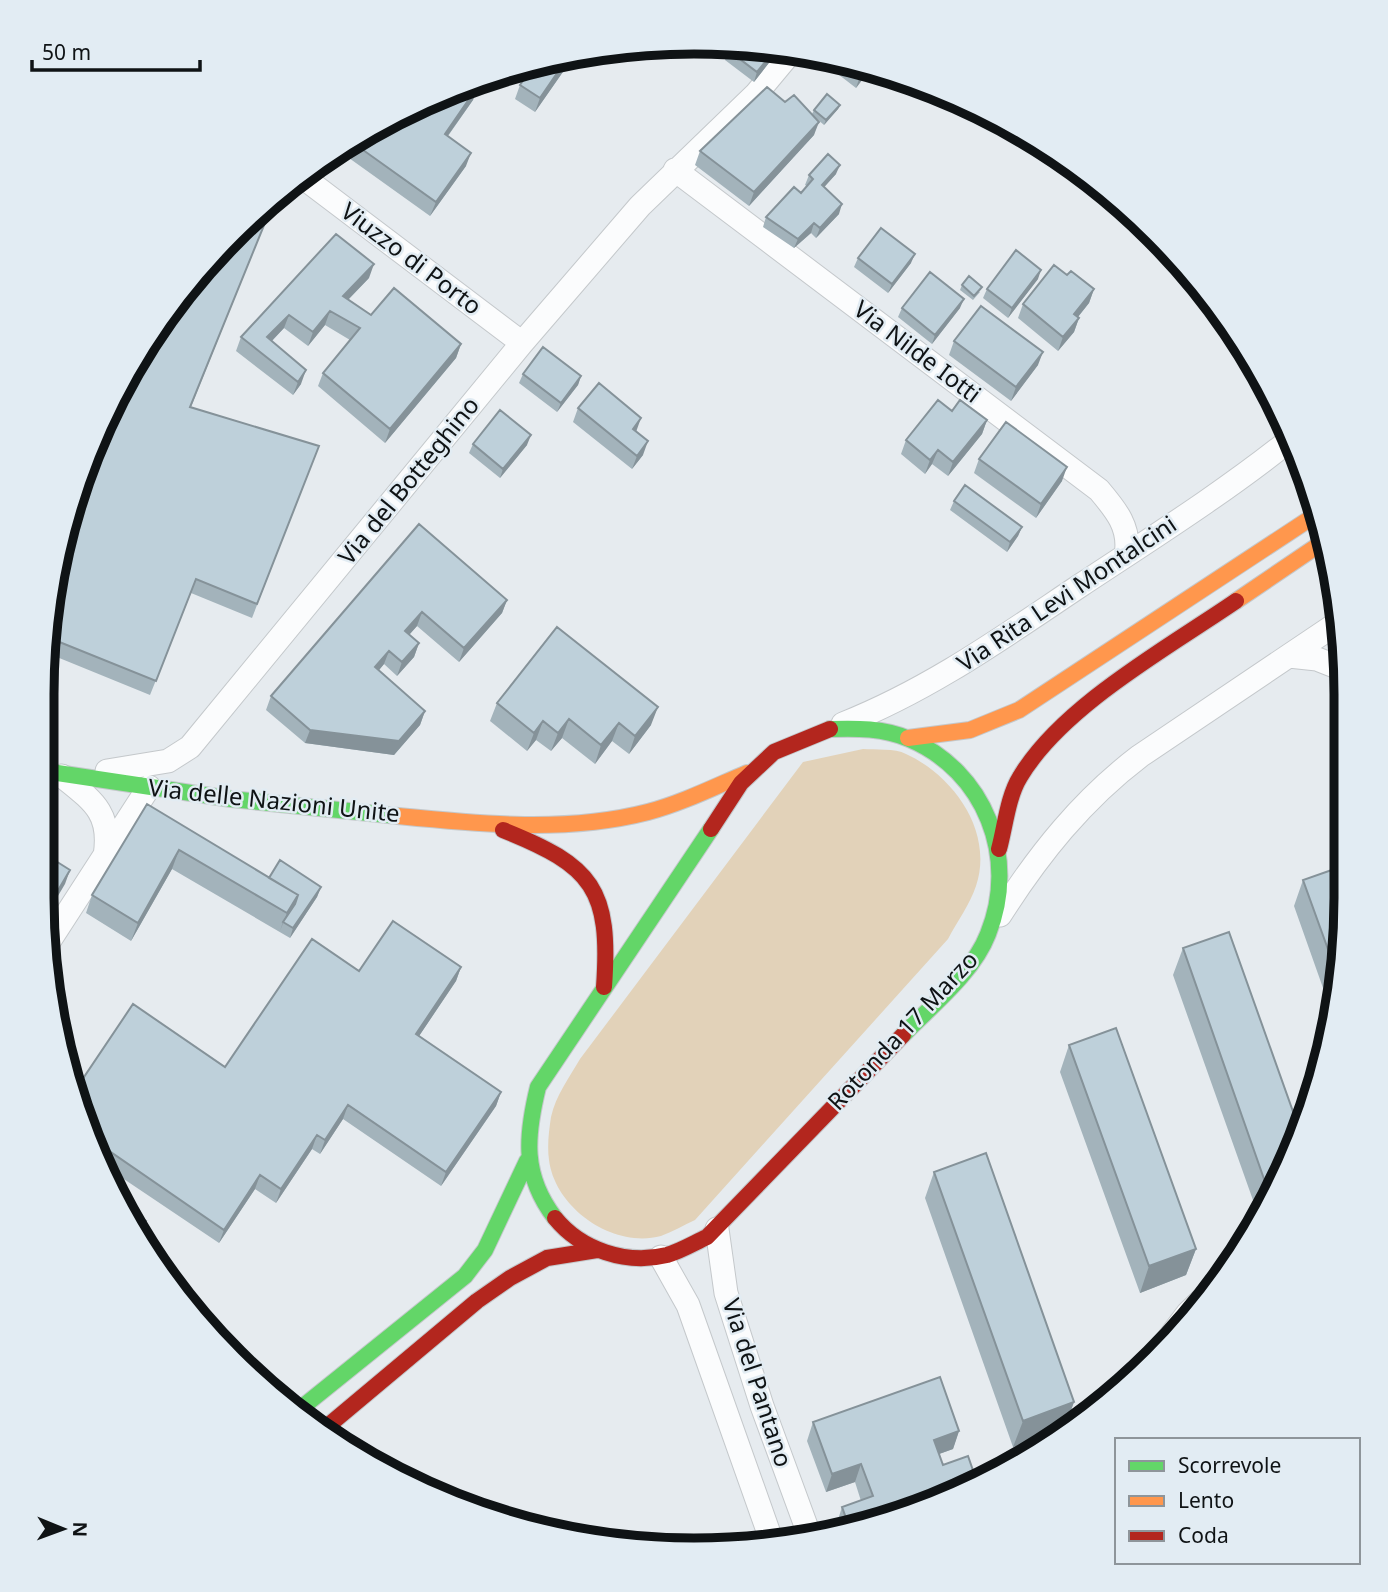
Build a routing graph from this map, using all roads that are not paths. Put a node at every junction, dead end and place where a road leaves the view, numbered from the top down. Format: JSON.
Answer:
{"nodes":[{"id":1,"x":784,"y":61,"type":"edge"},
{"id":2,"x":675,"y":170,"type":"junction"},
{"id":3,"x":310,"y":183,"type":"edge"},
{"id":4,"x":522,"y":343,"type":"junction"},
{"id":5,"x":1283,"y":445,"type":"edge"},
{"id":6,"x":1309,"y":519,"type":"edge"},
{"id":7,"x":1316,"y":547,"type":"edge"},
{"id":8,"x":1126,"y":555,"type":"junction"},
{"id":9,"x":1330,"y":628,"type":"edge"},
{"id":10,"x":1289,"y":656,"type":"junction"},
{"id":11,"x":1333,"y":665,"type":"edge"},
{"id":12,"x":831,"y":729,"type":"junction"},
{"id":13,"x":908,"y":738,"type":"junction"},
{"id":14,"x":753,"y":770,"type":"junction"},
{"id":15,"x":54,"y":774,"type":"edge"},
{"id":16,"x":54,"y":774,"type":"edge"},
{"id":17,"x":54,"y":775,"type":"edge"},
{"id":18,"x":149,"y":788,"type":"junction"},
{"id":19,"x":491,"y":825,"type":"junction"},
{"id":20,"x":999,"y":849,"type":"junction"},
{"id":21,"x":105,"y":856,"type":"junction"},
{"id":22,"x":56,"y":931,"type":"edge"},
{"id":23,"x":987,"y":936,"type":"junction"},
{"id":24,"x":604,"y":988,"type":"junction"},
{"id":25,"x":527,"y":1161,"type":"junction"},
{"id":26,"x":716,"y":1229,"type":"junction"},
{"id":27,"x":597,"y":1250,"type":"junction"},
{"id":28,"x":661,"y":1257,"type":"junction"},
{"id":29,"x":305,"y":1406,"type":"edge"},
{"id":30,"x":330,"y":1424,"type":"edge"},
{"id":31,"x":806,"y":1527,"type":"edge"},
{"id":32,"x":769,"y":1533,"type":"edge"}],
"edges":[{"from":1,"to":2,"type":"street","name":"Via del Botteghino"},
{"from":2,"to":4,"type":"street","name":"Via del Botteghino"},
{"from":2,"to":8,"type":"street","name":"Via Nilde Iotti"},
{"from":3,"to":4,"type":"street","name":"Viuzzo di Porto"},
{"from":4,"to":15,"type":"street","name":"Via del Botteghino"},
{"from":5,"to":8,"type":"street","name":"Via Rita Levi Montalcini"},
{"from":6,"to":13,"type":"main road"},
{"from":7,"to":20,"type":"main road"},
{"from":8,"to":12,"type":"street","name":"Via Rita Levi Montalcini"},
{"from":9,"to":10,"type":"street"},
{"from":10,"to":11,"type":"street"},
{"from":10,"to":23,"type":"street"},
{"from":12,"to":13,"type":"main road","name":"Rotonda 17 Marzo"},
{"from":12,"to":14,"type":"main road","name":"Rotonda 17 Marzo"},
{"from":13,"to":20,"type":"main road","name":"Rotonda 17 Marzo"},
{"from":14,"to":19,"type":"main road","name":"Via delle Nazioni Unite"},
{"from":14,"to":24,"type":"main road","name":"Rotonda 17 Marzo"},
{"from":16,"to":18,"type":"main road","name":"Via delle Nazioni Unite"},
{"from":17,"to":21,"type":"street"},
{"from":18,"to":19,"type":"main road","name":"Via delle Nazioni Unite"},
{"from":18,"to":21,"type":"street"},
{"from":19,"to":24,"type":"main road","name":"Via delle Nazioni Unite"},
{"from":20,"to":23,"type":"main road","name":"Rotonda 17 Marzo"},
{"from":21,"to":22,"type":"street"},
{"from":23,"to":26,"type":"main road","name":"Rotonda 17 Marzo"},
{"from":24,"to":25,"type":"main road","name":"Rotonda 17 Marzo"},
{"from":25,"to":27,"type":"main road","name":"Rotonda 17 Marzo"},
{"from":25,"to":29,"type":"main road"},
{"from":26,"to":28,"type":"main road","name":"Rotonda 17 Marzo"},
{"from":26,"to":31,"type":"street","name":"Via del Pantano"},
{"from":27,"to":28,"type":"main road","name":"Rotonda 17 Marzo"},
{"from":27,"to":30,"type":"main road"},
{"from":28,"to":32,"type":"street","name":"Via del Pantano"}]}
